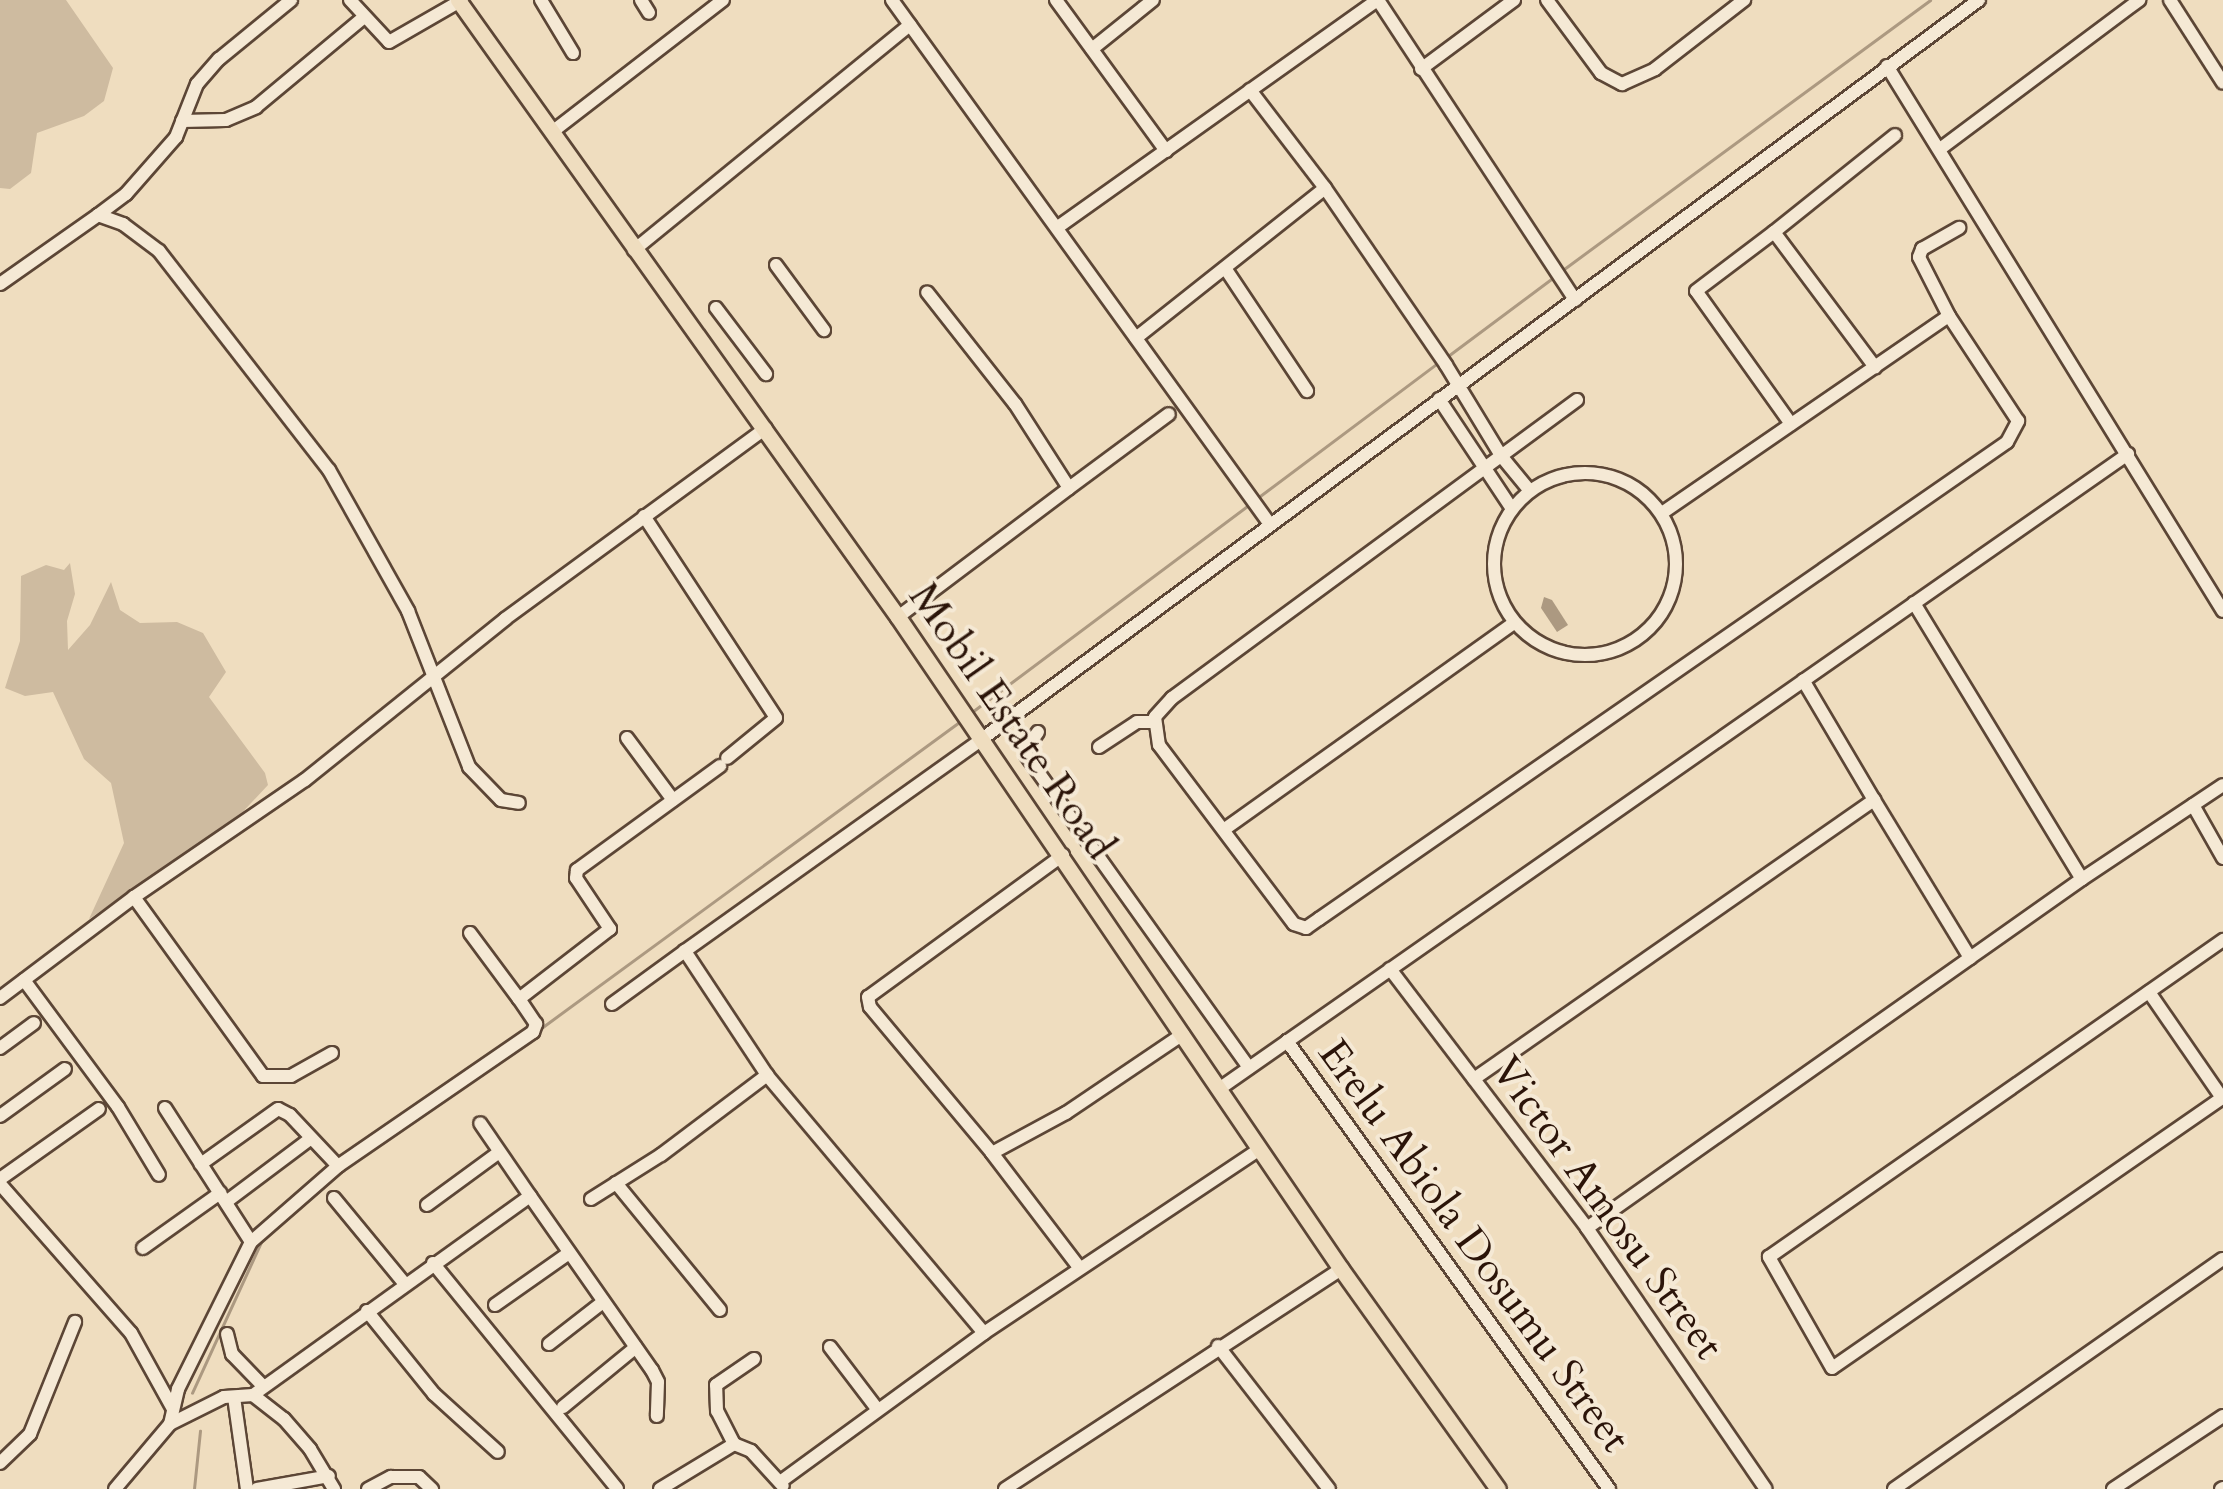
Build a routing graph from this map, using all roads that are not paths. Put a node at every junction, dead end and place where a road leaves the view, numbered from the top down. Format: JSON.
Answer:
{"nodes":[{"id":1,"x":290,"y":0,"type":"edge"},
{"id":2,"x":350,"y":0,"type":"edge"},
{"id":3,"x":460,"y":0,"type":"edge"},
{"id":4,"x":542,"y":0,"type":"edge"},
{"id":5,"x":641,"y":0,"type":"edge"},
{"id":6,"x":723,"y":0,"type":"edge"},
{"id":7,"x":892,"y":0,"type":"edge"},
{"id":8,"x":1056,"y":0,"type":"edge"},
{"id":9,"x":1153,"y":0,"type":"edge"},
{"id":10,"x":1514,"y":0,"type":"edge"},
{"id":11,"x":1547,"y":0,"type":"edge"},
{"id":12,"x":1744,"y":0,"type":"edge"},
{"id":13,"x":1980,"y":0,"type":"edge"},
{"id":14,"x":2139,"y":0,"type":"edge"},
{"id":15,"x":2170,"y":0,"type":"edge"},
{"id":16,"x":649,"y":13,"type":"dead end"},
{"id":17,"x":363,"y":18,"type":"junction"},
{"id":18,"x":910,"y":25,"type":"junction"},
{"id":19,"x":1092,"y":49,"type":"junction"},
{"id":20,"x":572,"y":54,"type":"dead end"},
{"id":21,"x":1888,"y":66,"type":"junction"},
{"id":22,"x":1421,"y":69,"type":"junction"},
{"id":23,"x":2223,"y":82,"type":"edge"},
{"id":24,"x":1250,"y":90,"type":"junction"},
{"id":25,"x":182,"y":121,"type":"junction"},
{"id":26,"x":552,"y":132,"type":"junction"},
{"id":27,"x":1895,"y":135,"type":"dead end"},
{"id":28,"x":1166,"y":150,"type":"junction"},
{"id":29,"x":1940,"y":150,"type":"junction"},
{"id":30,"x":1324,"y":188,"type":"junction"},
{"id":31,"x":98,"y":215,"type":"junction"},
{"id":32,"x":1058,"y":226,"type":"junction"},
{"id":33,"x":1959,"y":228,"type":"dead end"},
{"id":34,"x":1774,"y":232,"type":"junction"},
{"id":35,"x":634,"y":250,"type":"junction"},
{"id":36,"x":776,"y":265,"type":"dead end"},
{"id":37,"x":1225,"y":268,"type":"junction"},
{"id":38,"x":0,"y":284,"type":"edge"},
{"id":39,"x":928,"y":292,"type":"dead end"},
{"id":40,"x":1574,"y":300,"type":"junction"},
{"id":41,"x":716,"y":308,"type":"dead end"},
{"id":42,"x":1949,"y":316,"type":"junction"},
{"id":43,"x":824,"y":330,"type":"dead end"},
{"id":44,"x":1136,"y":338,"type":"junction"},
{"id":45,"x":1875,"y":367,"type":"junction"},
{"id":46,"x":766,"y":374,"type":"dead end"},
{"id":47,"x":1459,"y":384,"type":"junction"},
{"id":48,"x":1307,"y":391,"type":"dead end"},
{"id":49,"x":1440,"y":399,"type":"junction"},
{"id":50,"x":1578,"y":400,"type":"dead end"},
{"id":51,"x":1169,"y":414,"type":"dead end"},
{"id":52,"x":1791,"y":424,"type":"junction"},
{"id":53,"x":766,"y":428,"type":"junction"},
{"id":54,"x":2128,"y":454,"type":"junction"},
{"id":55,"x":1502,"y":457,"type":"junction"},
{"id":56,"x":1488,"y":468,"type":"junction"},
{"id":57,"x":1069,"y":488,"type":"junction"},
{"id":58,"x":1530,"y":491,"type":"junction"},
{"id":59,"x":1512,"y":509,"type":"junction"},
{"id":60,"x":1662,"y":512,"type":"junction"},
{"id":61,"x":644,"y":516,"type":"junction"},
{"id":62,"x":1269,"y":523,"type":"junction"},
{"id":63,"x":1914,"y":604,"type":"junction"},
{"id":64,"x":2223,"y":610,"type":"edge"},
{"id":65,"x":898,"y":617,"type":"junction"},
{"id":66,"x":1514,"y":623,"type":"junction"},
{"id":67,"x":432,"y":680,"type":"junction"},
{"id":68,"x":1804,"y":680,"type":"junction"},
{"id":69,"x":1154,"y":722,"type":"junction"},
{"id":70,"x":1038,"y":732,"type":"dead end"},
{"id":71,"x":627,"y":738,"type":"dead end"},
{"id":72,"x":982,"y":739,"type":"junction"},
{"id":73,"x":1100,"y":747,"type":"dead end"},
{"id":74,"x":2223,"y":785,"type":"edge"},
{"id":75,"x":674,"y":800,"type":"junction"},
{"id":76,"x":1874,"y":800,"type":"junction"},
{"id":77,"x":518,"y":802,"type":"dead end"},
{"id":78,"x":2193,"y":805,"type":"junction"},
{"id":79,"x":1225,"y":829,"type":"junction"},
{"id":80,"x":1063,"y":856,"type":"junction"},
{"id":81,"x":2223,"y":858,"type":"edge"},
{"id":82,"x":2082,"y":880,"type":"junction"},
{"id":83,"x":134,"y":898,"type":"junction"},
{"id":84,"x":470,"y":933,"type":"dead end"},
{"id":85,"x":2223,"y":940,"type":"edge"},
{"id":86,"x":685,"y":950,"type":"junction"},
{"id":87,"x":1970,"y":958,"type":"junction"},
{"id":88,"x":1390,"y":968,"type":"junction"},
{"id":89,"x":24,"y":980,"type":"junction"},
{"id":90,"x":2149,"y":992,"type":"junction"},
{"id":91,"x":0,"y":998,"type":"edge"},
{"id":92,"x":520,"y":999,"type":"junction"},
{"id":93,"x":612,"y":1004,"type":"dead end"},
{"id":94,"x":34,"y":1023,"type":"dead end"},
{"id":95,"x":1183,"y":1034,"type":"junction"},
{"id":96,"x":1287,"y":1041,"type":"junction"},
{"id":97,"x":0,"y":1048,"type":"edge"},
{"id":98,"x":332,"y":1052,"type":"dead end"},
{"id":99,"x":1249,"y":1068,"type":"junction"},
{"id":100,"x":64,"y":1069,"type":"dead end"},
{"id":101,"x":767,"y":1075,"type":"junction"},
{"id":102,"x":1474,"y":1080,"type":"junction"},
{"id":103,"x":1219,"y":1090,"type":"junction"},
{"id":104,"x":165,"y":1108,"type":"dead end"},
{"id":105,"x":99,"y":1110,"type":"dead end"},
{"id":106,"x":0,"y":1116,"type":"edge"},
{"id":107,"x":480,"y":1123,"type":"dead end"},
{"id":108,"x":310,"y":1138,"type":"junction"},
{"id":109,"x":1260,"y":1149,"type":"junction"},
{"id":110,"x":498,"y":1153,"type":"junction"},
{"id":111,"x":992,"y":1153,"type":"junction"},
{"id":112,"x":201,"y":1164,"type":"junction"},
{"id":113,"x":338,"y":1166,"type":"junction"},
{"id":114,"x":159,"y":1174,"type":"dead end"},
{"id":115,"x":0,"y":1181,"type":"edge"},
{"id":116,"x":616,"y":1183,"type":"junction"},
{"id":117,"x":530,"y":1196,"type":"junction"},
{"id":118,"x":223,"y":1198,"type":"junction"},
{"id":119,"x":334,"y":1198,"type":"dead end"},
{"id":120,"x":591,"y":1199,"type":"dead end"},
{"id":121,"x":427,"y":1205,"type":"dead end"},
{"id":122,"x":1587,"y":1228,"type":"junction"},
{"id":123,"x":251,"y":1242,"type":"junction"},
{"id":124,"x":143,"y":1248,"type":"dead end"},
{"id":125,"x":569,"y":1253,"type":"junction"},
{"id":126,"x":2223,"y":1258,"type":"edge"},
{"id":127,"x":434,"y":1262,"type":"junction"},
{"id":128,"x":1079,"y":1268,"type":"junction"},
{"id":129,"x":1342,"y":1269,"type":"junction"},
{"id":130,"x":404,"y":1283,"type":"junction"},
{"id":131,"x":603,"y":1302,"type":"junction"},
{"id":132,"x":495,"y":1305,"type":"dead end"},
{"id":133,"x":720,"y":1310,"type":"dead end"},
{"id":134,"x":367,"y":1311,"type":"junction"},
{"id":135,"x":75,"y":1322,"type":"dead end"},
{"id":136,"x":984,"y":1333,"type":"junction"},
{"id":137,"x":227,"y":1334,"type":"dead end"},
{"id":138,"x":548,"y":1344,"type":"dead end"},
{"id":139,"x":1218,"y":1346,"type":"junction"},
{"id":140,"x":636,"y":1347,"type":"junction"},
{"id":141,"x":830,"y":1347,"type":"dead end"},
{"id":142,"x":754,"y":1359,"type":"dead end"},
{"id":143,"x":258,"y":1390,"type":"junction"},
{"id":144,"x":234,"y":1397,"type":"junction"},
{"id":145,"x":563,"y":1407,"type":"dead end"},
{"id":146,"x":173,"y":1409,"type":"junction"},
{"id":147,"x":878,"y":1410,"type":"junction"},
{"id":148,"x":657,"y":1416,"type":"dead end"},
{"id":149,"x":2223,"y":1416,"type":"edge"},
{"id":150,"x":170,"y":1424,"type":"junction"},
{"id":151,"x":734,"y":1444,"type":"junction"},
{"id":152,"x":498,"y":1452,"type":"dead end"},
{"id":153,"x":0,"y":1463,"type":"edge"},
{"id":154,"x":331,"y":1483,"type":"edge"},
{"id":155,"x":783,"y":1486,"type":"edge"},
{"id":156,"x":609,"y":1487,"type":"edge"},
{"id":157,"x":115,"y":1489,"type":"edge"},
{"id":158,"x":247,"y":1489,"type":"edge"},
{"id":159,"x":257,"y":1489,"type":"edge"},
{"id":160,"x":368,"y":1489,"type":"edge"},
{"id":161,"x":432,"y":1489,"type":"edge"},
{"id":162,"x":660,"y":1489,"type":"edge"},
{"id":163,"x":1004,"y":1489,"type":"edge"},
{"id":164,"x":1329,"y":1489,"type":"edge"},
{"id":165,"x":1498,"y":1489,"type":"edge"},
{"id":166,"x":1609,"y":1489,"type":"edge"},
{"id":167,"x":1766,"y":1489,"type":"edge"},
{"id":168,"x":1894,"y":1489,"type":"edge"},
{"id":169,"x":2113,"y":1489,"type":"edge"}],
"edges":[{"from":1,"to":25,"type":"street"},
{"from":2,"to":17,"type":"street"},
{"from":3,"to":17,"type":"street"},
{"from":3,"to":26,"type":"main road","name":"Mobil Estate Road"},
{"from":4,"to":20,"type":"street"},
{"from":5,"to":16,"type":"street"},
{"from":6,"to":26,"type":"street"},
{"from":7,"to":18,"type":"street"},
{"from":8,"to":19,"type":"street"},
{"from":9,"to":19,"type":"street"},
{"from":10,"to":22,"type":"street"},
{"from":11,"to":12,"type":"street"},
{"from":13,"to":21,"type":"street"},
{"from":14,"to":29,"type":"street"},
{"from":15,"to":23,"type":"street"},
{"from":17,"to":25,"type":"street"},
{"from":18,"to":32,"type":"street"},
{"from":18,"to":35,"type":"street"},
{"from":19,"to":28,"type":"street"},
{"from":21,"to":29,"type":"street"},
{"from":21,"to":40,"type":"street"},
{"from":22,"to":24,"type":"street"},
{"from":22,"to":40,"type":"street"},
{"from":24,"to":28,"type":"street"},
{"from":24,"to":30,"type":"street"},
{"from":25,"to":31,"type":"street"},
{"from":26,"to":35,"type":"main road","name":"Mobil Estate Road"},
{"from":27,"to":34,"type":"street"},
{"from":28,"to":32,"type":"street"},
{"from":29,"to":54,"type":"street"},
{"from":30,"to":37,"type":"street"},
{"from":30,"to":47,"type":"street"},
{"from":31,"to":38,"type":"street"},
{"from":31,"to":67,"type":"street"},
{"from":32,"to":44,"type":"street"},
{"from":33,"to":42,"type":"street"},
{"from":34,"to":45,"type":"street"},
{"from":34,"to":52,"type":"street"},
{"from":35,"to":53,"type":"main road","name":"Mobil Estate Road"},
{"from":36,"to":43,"type":"street"},
{"from":37,"to":44,"type":"street"},
{"from":37,"to":48,"type":"street"},
{"from":39,"to":57,"type":"street"},
{"from":40,"to":47,"type":"street"},
{"from":41,"to":46,"type":"street"},
{"from":42,"to":45,"type":"street"},
{"from":42,"to":79,"type":"street"},
{"from":44,"to":62,"type":"street"},
{"from":45,"to":52,"type":"street"},
{"from":47,"to":49,"type":"street"},
{"from":47,"to":55,"type":"street"},
{"from":49,"to":56,"type":"street"},
{"from":49,"to":62,"type":"street"},
{"from":50,"to":55,"type":"street"},
{"from":51,"to":57,"type":"street"},
{"from":52,"to":60,"type":"street"},
{"from":53,"to":61,"type":"street"},
{"from":53,"to":65,"type":"main road","name":"Mobil Estate Road"},
{"from":54,"to":63,"type":"street"},
{"from":54,"to":64,"type":"street"},
{"from":55,"to":56,"type":"street"},
{"from":55,"to":58,"type":"street"},
{"from":56,"to":59,"type":"street"},
{"from":56,"to":69,"type":"street"},
{"from":57,"to":65,"type":"street"},
{"from":58,"to":59,"type":"street"},
{"from":58,"to":60,"type":"street"},
{"from":59,"to":66,"type":"street"},
{"from":60,"to":66,"type":"street"},
{"from":61,"to":67,"type":"street"},
{"from":61,"to":75,"type":"street"},
{"from":62,"to":72,"type":"street"},
{"from":63,"to":68,"type":"street"},
{"from":63,"to":82,"type":"street"},
{"from":65,"to":72,"type":"main road","name":"Mobil Estate Road"},
{"from":66,"to":79,"type":"street"},
{"from":67,"to":77,"type":"street"},
{"from":67,"to":83,"type":"street"},
{"from":68,"to":76,"type":"street"},
{"from":68,"to":88,"type":"street"},
{"from":69,"to":73,"type":"street"},
{"from":69,"to":79,"type":"street"},
{"from":70,"to":99,"type":"street"},
{"from":71,"to":75,"type":"street"},
{"from":72,"to":80,"type":"main road","name":"Mobil Estate Road"},
{"from":72,"to":86,"type":"street"},
{"from":74,"to":78,"type":"street"},
{"from":75,"to":92,"type":"street"},
{"from":76,"to":87,"type":"street"},
{"from":76,"to":102,"type":"street"},
{"from":78,"to":81,"type":"street"},
{"from":78,"to":82,"type":"street"},
{"from":80,"to":95,"type":"main road","name":"Mobil Estate Road"},
{"from":80,"to":111,"type":"street"},
{"from":82,"to":87,"type":"street"},
{"from":83,"to":89,"type":"street"},
{"from":83,"to":98,"type":"street"},
{"from":84,"to":92,"type":"street"},
{"from":85,"to":90,"type":"street"},
{"from":86,"to":93,"type":"street"},
{"from":86,"to":101,"type":"street"},
{"from":87,"to":122,"type":"street"},
{"from":88,"to":96,"type":"street"},
{"from":88,"to":102,"type":"street","name":"Victor Amosu Street"},
{"from":89,"to":91,"type":"street"},
{"from":89,"to":114,"type":"street"},
{"from":90,"to":90,"type":"street"},
{"from":92,"to":113,"type":"street"},
{"from":94,"to":97,"type":"street"},
{"from":95,"to":103,"type":"main road","name":"Mobil Estate Road"},
{"from":95,"to":111,"type":"street"},
{"from":96,"to":99,"type":"street"},
{"from":96,"to":166,"type":"street","name":"Erelu Abiola Dosumu Street"},
{"from":99,"to":103,"type":"street"},
{"from":100,"to":106,"type":"street"},
{"from":101,"to":116,"type":"street"},
{"from":101,"to":136,"type":"street"},
{"from":102,"to":122,"type":"street","name":"Victor Amosu Street"},
{"from":103,"to":109,"type":"main road","name":"Mobil Estate Road"},
{"from":104,"to":112,"type":"street"},
{"from":105,"to":115,"type":"street"},
{"from":107,"to":110,"type":"street"},
{"from":108,"to":112,"type":"street"},
{"from":108,"to":113,"type":"street"},
{"from":108,"to":118,"type":"street"},
{"from":109,"to":128,"type":"street"},
{"from":109,"to":129,"type":"main road","name":"Mobil Estate Road"},
{"from":110,"to":117,"type":"street"},
{"from":110,"to":121,"type":"street"},
{"from":111,"to":128,"type":"street"},
{"from":112,"to":118,"type":"street"},
{"from":113,"to":123,"type":"street"},
{"from":115,"to":146,"type":"street"},
{"from":116,"to":120,"type":"street"},
{"from":116,"to":133,"type":"street"},
{"from":117,"to":125,"type":"street"},
{"from":117,"to":127,"type":"street"},
{"from":118,"to":123,"type":"street"},
{"from":118,"to":124,"type":"street"},
{"from":119,"to":130,"type":"street"},
{"from":122,"to":167,"type":"street","name":"Victor Amosu Street"},
{"from":123,"to":146,"type":"street"},
{"from":125,"to":131,"type":"street"},
{"from":125,"to":132,"type":"street"},
{"from":126,"to":168,"type":"street"},
{"from":127,"to":130,"type":"street"},
{"from":127,"to":156,"type":"street"},
{"from":128,"to":136,"type":"street"},
{"from":129,"to":139,"type":"street"},
{"from":129,"to":165,"type":"main road","name":"Mobil Estate Road"},
{"from":130,"to":134,"type":"street"},
{"from":131,"to":138,"type":"street"},
{"from":131,"to":140,"type":"street"},
{"from":134,"to":143,"type":"street"},
{"from":134,"to":152,"type":"street"},
{"from":135,"to":153,"type":"street"},
{"from":136,"to":147,"type":"street"},
{"from":137,"to":143,"type":"street"},
{"from":139,"to":163,"type":"street"},
{"from":139,"to":164,"type":"street"},
{"from":140,"to":145,"type":"street"},
{"from":140,"to":148,"type":"street"},
{"from":141,"to":147,"type":"street"},
{"from":142,"to":151,"type":"street"},
{"from":143,"to":144,"type":"street"},
{"from":143,"to":154,"type":"street"},
{"from":144,"to":150,"type":"street"},
{"from":144,"to":158,"type":"street"},
{"from":146,"to":150,"type":"street"},
{"from":147,"to":155,"type":"street"},
{"from":149,"to":169,"type":"street"},
{"from":150,"to":157,"type":"street"},
{"from":151,"to":155,"type":"street"},
{"from":151,"to":162,"type":"street"},
{"from":154,"to":159,"type":"street"},
{"from":160,"to":161,"type":"street"}]}
